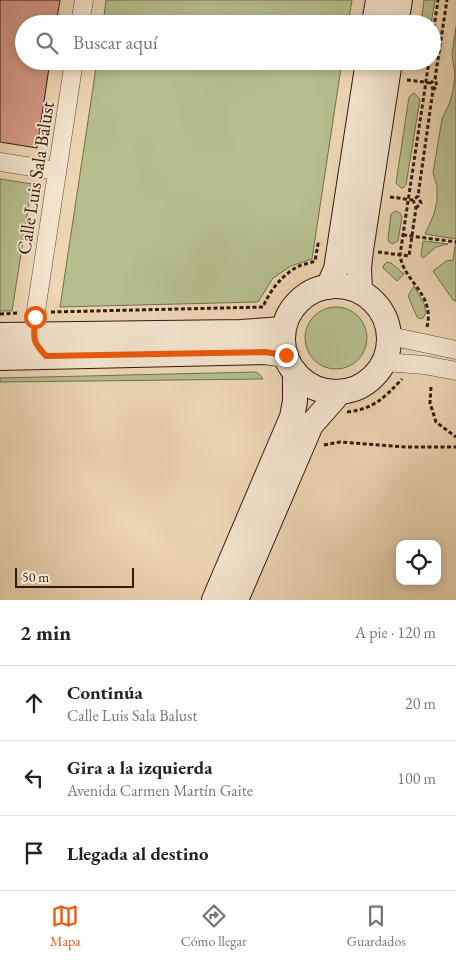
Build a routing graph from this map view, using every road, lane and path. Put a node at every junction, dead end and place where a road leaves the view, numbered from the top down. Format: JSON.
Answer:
{"nodes":[{"id":1,"x":84,"y":0,"type":"edge"},
{"id":2,"x":378,"y":0,"type":"edge"},
{"id":3,"x":400,"y":0,"type":"edge"},
{"id":4,"x":438,"y":0,"type":"edge"},
{"id":5,"x":447,"y":0,"type":"edge"},
{"id":6,"x":82,"y":15,"type":"edge"},
{"id":7,"x":376,"y":15,"type":"edge"},
{"id":8,"x":398,"y":15,"type":"edge"},
{"id":9,"x":436,"y":15,"type":"edge"},
{"id":10,"x":441,"y":40,"type":"edge"},
{"id":11,"x":73,"y":70,"type":"edge"},
{"id":12,"x":367,"y":70,"type":"edge"},
{"id":13,"x":389,"y":70,"type":"edge"},
{"id":14,"x":429,"y":70,"type":"edge"},
{"id":15,"x":436,"y":70,"type":"edge"},
{"id":16,"x":435,"y":79,"type":"junction"},
{"id":17,"x":408,"y":80,"type":"dead end"},
{"id":18,"x":428,"y":83,"type":"junction"},
{"id":19,"x":433,"y":90,"type":"junction"},
{"id":20,"x":0,"y":162,"type":"edge"},
{"id":21,"x":57,"y":171,"type":"junction"},
{"id":22,"x":418,"y":196,"type":"junction"},
{"id":23,"x":390,"y":197,"type":"dead end"},
{"id":24,"x":408,"y":199,"type":"junction"},
{"id":25,"x":413,"y":200,"type":"junction"},
{"id":26,"x":416,"y":208,"type":"junction"},
{"id":27,"x":403,"y":235,"type":"junction"},
{"id":28,"x":412,"y":236,"type":"junction"},
{"id":29,"x":456,"y":242,"type":"edge"},
{"id":30,"x":324,"y":244,"type":"dead end"},
{"id":31,"x":375,"y":252,"type":"dead end"},
{"id":32,"x":400,"y":255,"type":"junction"},
{"id":33,"x":328,"y":287,"type":"junction"},
{"id":34,"x":360,"y":292,"type":"junction"},
{"id":35,"x":21,"y":313,"type":"dead end"},
{"id":36,"x":44,"y":313,"type":"dead end"},
{"id":37,"x":0,"y":314,"type":"edge"},
{"id":38,"x":284,"y":329,"type":"junction"},
{"id":39,"x":426,"y":332,"type":"dead end"},
{"id":40,"x":0,"y":335,"type":"edge"},
{"id":41,"x":34,"y":335,"type":"junction"},
{"id":42,"x":390,"y":336,"type":"junction"},
{"id":43,"x":456,"y":350,"type":"edge"},
{"id":44,"x":46,"y":356,"type":"junction"},
{"id":45,"x":0,"y":358,"type":"edge"},
{"id":46,"x":385,"y":362,"type":"junction"},
{"id":47,"x":290,"y":364,"type":"junction"},
{"id":48,"x":456,"y":371,"type":"edge"},
{"id":49,"x":405,"y":376,"type":"dead end"},
{"id":50,"x":431,"y":387,"type":"dead end"},
{"id":51,"x":342,"y":402,"type":"junction"},
{"id":52,"x":456,"y":437,"type":"edge"},
{"id":53,"x":322,"y":445,"type":"dead end"},
{"id":54,"x":456,"y":447,"type":"edge"},
{"id":55,"x":214,"y":600,"type":"edge"},
{"id":56,"x":236,"y":600,"type":"edge"}],
"edges":[{"from":1,"to":6,"type":"street"},
{"from":2,"to":7,"type":"main road"},
{"from":3,"to":8,"type":"main road"},
{"from":4,"to":9,"type":"path"},
{"from":5,"to":10,"type":"path"},
{"from":11,"to":21,"type":"street","name":"Calle Luis Sala Balust"},
{"from":12,"to":33,"type":"main road"},
{"from":13,"to":34,"type":"main road"},
{"from":14,"to":18,"type":"path"},
{"from":15,"to":16,"type":"path"},
{"from":16,"to":18,"type":"path"},
{"from":16,"to":19,"type":"path"},
{"from":17,"to":18,"type":"path"},
{"from":18,"to":19,"type":"path"},
{"from":18,"to":24,"type":"path"},
{"from":19,"to":22,"type":"path"},
{"from":20,"to":21,"type":"street"},
{"from":21,"to":41,"type":"street","name":"Calle Luis Sala Balust"},
{"from":22,"to":25,"type":"path"},
{"from":22,"to":26,"type":"path"},
{"from":23,"to":24,"type":"path"},
{"from":24,"to":25,"type":"path"},
{"from":24,"to":27,"type":"path"},
{"from":25,"to":26,"type":"path"},
{"from":26,"to":28,"type":"path"},
{"from":27,"to":28,"type":"path"},
{"from":27,"to":32,"type":"path"},
{"from":28,"to":29,"type":"path"},
{"from":28,"to":32,"type":"path"},
{"from":30,"to":36,"type":"path"},
{"from":31,"to":32,"type":"path"},
{"from":32,"to":39,"type":"path"},
{"from":33,"to":34,"type":"main road"},
{"from":33,"to":38,"type":"main road"},
{"from":34,"to":42,"type":"main road"},
{"from":35,"to":37,"type":"path"},
{"from":38,"to":41,"type":"main road"},
{"from":38,"to":47,"type":"main road"},
{"from":40,"to":41,"type":"main road"},
{"from":41,"to":44,"type":"street"},
{"from":42,"to":43,"type":"street"},
{"from":42,"to":46,"type":"main road"},
{"from":44,"to":45,"type":"main road"},
{"from":44,"to":47,"type":"main road"},
{"from":46,"to":48,"type":"street"},
{"from":46,"to":51,"type":"main road"},
{"from":47,"to":51,"type":"main road"},
{"from":47,"to":55,"type":"main road"},
{"from":49,"to":51,"type":"path"},
{"from":50,"to":52,"type":"path"},
{"from":51,"to":56,"type":"main road"},
{"from":53,"to":54,"type":"path"}]}
